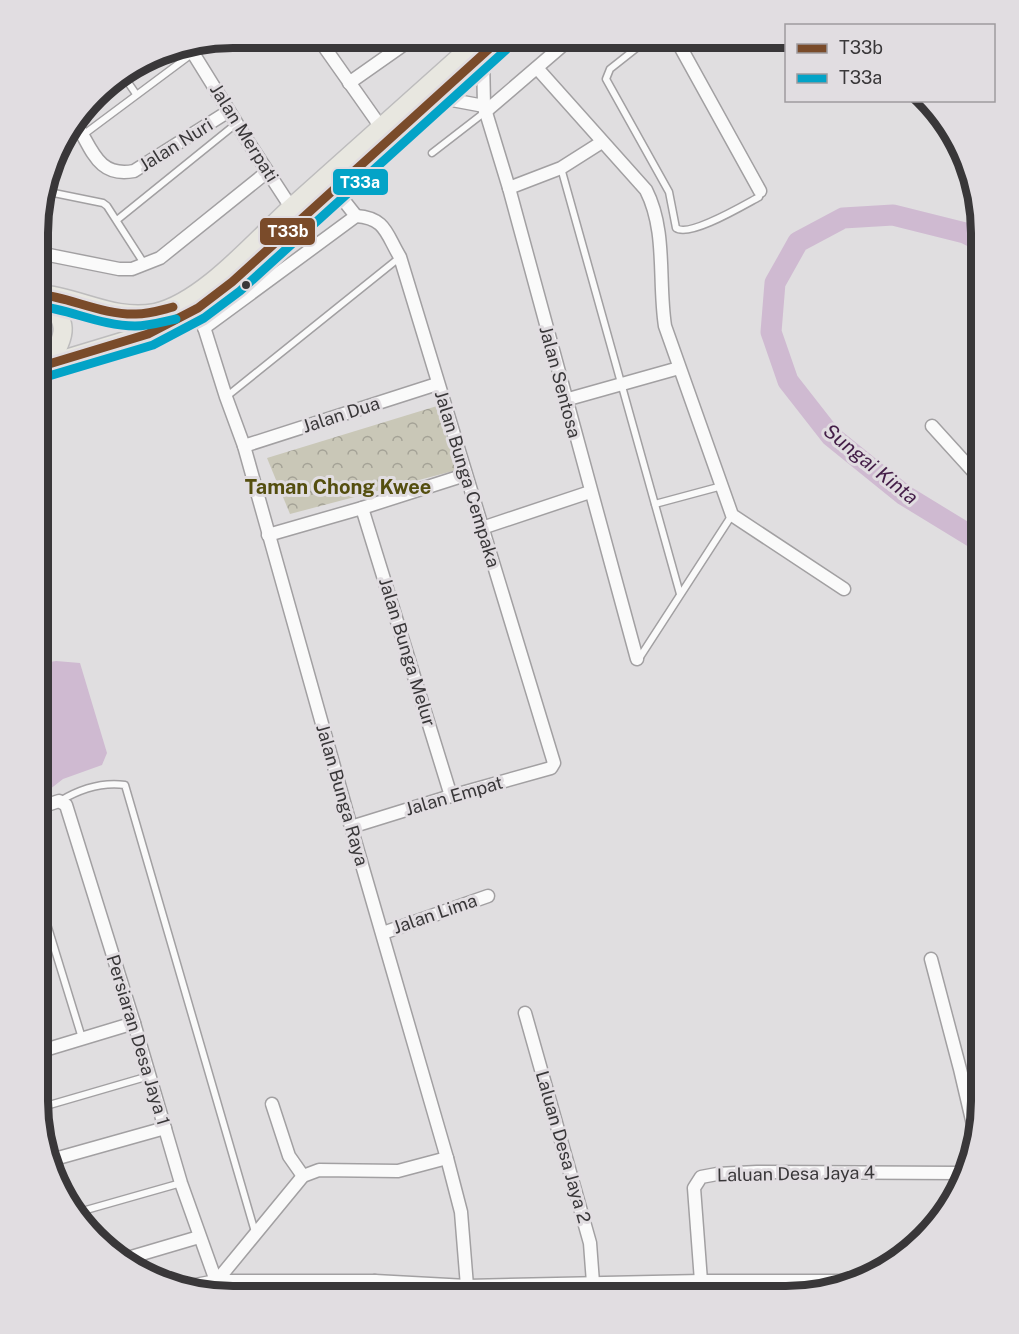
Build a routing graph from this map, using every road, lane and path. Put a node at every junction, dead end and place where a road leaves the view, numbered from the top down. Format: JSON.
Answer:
{"nodes":[{"id":1,"x":325,"y":48,"type":"edge"},
{"id":2,"x":399,"y":48,"type":"edge"},
{"id":3,"x":481,"y":48,"type":"edge"},
{"id":4,"x":481,"y":48,"type":"edge"},
{"id":5,"x":482,"y":48,"type":"edge"},
{"id":6,"x":560,"y":48,"type":"edge"},
{"id":7,"x":637,"y":48,"type":"edge"},
{"id":8,"x":681,"y":48,"type":"edge"},
{"id":9,"x":193,"y":53,"type":"edge"},
{"id":10,"x":185,"y":54,"type":"edge"},
{"id":11,"x":537,"y":68,"type":"junction"},
{"id":12,"x":127,"y":81,"type":"edge"},
{"id":13,"x":349,"y":83,"type":"junction"},
{"id":14,"x":136,"y":94,"type":"junction"},
{"id":15,"x":436,"y":97,"type":"junction"},
{"id":16,"x":484,"y":109,"type":"junction"},
{"id":17,"x":229,"y":111,"type":"junction"},
{"id":18,"x":237,"y":123,"type":"junction"},
{"id":19,"x":80,"y":129,"type":"edge"},
{"id":20,"x":385,"y":134,"type":"junction"},
{"id":21,"x":83,"y":135,"type":"junction"},
{"id":22,"x":602,"y":142,"type":"junction"},
{"id":23,"x":432,"y":153,"type":"dead end"},
{"id":24,"x":561,"y":168,"type":"junction"},
{"id":25,"x":267,"y":172,"type":"junction"},
{"id":26,"x":330,"y":183,"type":"junction"},
{"id":27,"x":509,"y":188,"type":"junction"},
{"id":28,"x":760,"y":191,"type":"joint"},
{"id":29,"x":53,"y":193,"type":"edge"},
{"id":30,"x":296,"y":214,"type":"junction"},
{"id":31,"x":356,"y":216,"type":"junction"},
{"id":32,"x":117,"y":220,"type":"junction"},
{"id":33,"x":48,"y":255,"type":"edge"},
{"id":34,"x":400,"y":258,"type":"junction"},
{"id":35,"x":145,"y":265,"type":"junction"},
{"id":36,"x":48,"y":296,"type":"edge"},
{"id":37,"x":48,"y":301,"type":"edge"},
{"id":38,"x":198,"y":308,"type":"junction"},
{"id":39,"x":204,"y":328,"type":"junction"},
{"id":40,"x":48,"y":359,"type":"edge"},
{"id":41,"x":48,"y":364,"type":"edge"},
{"id":42,"x":680,"y":368,"type":"junction"},
{"id":43,"x":437,"y":384,"type":"junction"},
{"id":44,"x":622,"y":385,"type":"junction"},
{"id":45,"x":226,"y":397,"type":"junction"},
{"id":46,"x":565,"y":400,"type":"junction"},
{"id":47,"x":932,"y":426,"type":"dead end"},
{"id":48,"x":244,"y":446,"type":"junction"},
{"id":49,"x":971,"y":469,"type":"edge"},
{"id":50,"x":465,"y":475,"type":"junction"},
{"id":51,"x":722,"y":486,"type":"junction"},
{"id":52,"x":590,"y":492,"type":"junction"},
{"id":53,"x":655,"y":504,"type":"junction"},
{"id":54,"x":362,"y":508,"type":"junction"},
{"id":55,"x":732,"y":515,"type":"junction"},
{"id":56,"x":482,"y":528,"type":"junction"},
{"id":57,"x":268,"y":535,"type":"junction"},
{"id":58,"x":844,"y":589,"type":"dead end"},
{"id":59,"x":680,"y":594,"type":"junction"},
{"id":60,"x":637,"y":659,"type":"joint"},
{"id":61,"x":554,"y":763,"type":"joint"},
{"id":62,"x":451,"y":796,"type":"junction"},
{"id":63,"x":59,"y":801,"type":"junction"},
{"id":64,"x":48,"y":805,"type":"edge"},
{"id":65,"x":351,"y":827,"type":"junction"},
{"id":66,"x":488,"y":896,"type":"dead end"},
{"id":67,"x":48,"y":928,"type":"edge"},
{"id":68,"x":383,"y":933,"type":"junction"},
{"id":69,"x":930,"y":958,"type":"dead end"},
{"id":70,"x":525,"y":1013,"type":"dead end"},
{"id":71,"x":134,"y":1023,"type":"junction"},
{"id":72,"x":82,"y":1038,"type":"junction"},
{"id":73,"x":48,"y":1049,"type":"edge"},
{"id":74,"x":150,"y":1076,"type":"junction"},
{"id":75,"x":272,"y":1104,"type":"dead end"},
{"id":76,"x":48,"y":1105,"type":"edge"},
{"id":77,"x":971,"y":1115,"type":"edge"},
{"id":78,"x":165,"y":1128,"type":"junction"},
{"id":79,"x":57,"y":1158,"type":"edge"},
{"id":80,"x":447,"y":1158,"type":"junction"},
{"id":81,"x":956,"y":1173,"type":"edge"},
{"id":82,"x":303,"y":1176,"type":"junction"},
{"id":83,"x":181,"y":1183,"type":"junction"},
{"id":84,"x":84,"y":1211,"type":"edge"},
{"id":85,"x":256,"y":1235,"type":"junction"},
{"id":86,"x":200,"y":1237,"type":"junction"},
{"id":87,"x":133,"y":1256,"type":"edge"},
{"id":88,"x":216,"y":1281,"type":"junction"},
{"id":89,"x":375,"y":1281,"type":"junction"},
{"id":90,"x":701,"y":1281,"type":"junction"},
{"id":91,"x":826,"y":1281,"type":"edge"},
{"id":92,"x":204,"y":1283,"type":"edge"},
{"id":93,"x":593,"y":1283,"type":"junction"},
{"id":94,"x":213,"y":1284,"type":"edge"},
{"id":95,"x":376,"y":1286,"type":"edge"},
{"id":96,"x":467,"y":1286,"type":"junction"},
{"id":97,"x":593,"y":1286,"type":"edge"}],
"edges":[{"from":1,"to":13,"type":"street"},
{"from":2,"to":13,"type":"street"},
{"from":3,"to":15,"type":"main road"},
{"from":4,"to":20,"type":"main road"},
{"from":5,"to":16,"type":"street","name":"Jalan Sentosa"},
{"from":6,"to":11,"type":"street"},
{"from":7,"to":28,"type":"lane"},
{"from":8,"to":28,"type":"street"},
{"from":9,"to":17,"type":"street","name":"Jalan Merpati"},
{"from":10,"to":14,"type":"lane"},
{"from":11,"to":16,"type":"street"},
{"from":11,"to":22,"type":"street"},
{"from":12,"to":14,"type":"lane"},
{"from":13,"to":20,"type":"street"},
{"from":14,"to":21,"type":"lane"},
{"from":15,"to":16,"type":"street"},
{"from":15,"to":20,"type":"main road"},
{"from":16,"to":23,"type":"lane"},
{"from":16,"to":27,"type":"street","name":"Jalan Sentosa"},
{"from":17,"to":18,"type":"street","name":"Jalan Merpati"},
{"from":17,"to":21,"type":"street","name":"Jalan Nuri"},
{"from":18,"to":25,"type":"street","name":"Jalan Merpati"},
{"from":18,"to":32,"type":"lane","name":"Jalan Nuri"},
{"from":19,"to":21,"type":"street","name":"Jalan Nuri"},
{"from":20,"to":26,"type":"main road"},
{"from":22,"to":24,"type":"street"},
{"from":22,"to":42,"type":"street"},
{"from":24,"to":27,"type":"street"},
{"from":24,"to":44,"type":"lane"},
{"from":25,"to":30,"type":"street","name":"Jalan Merpati"},
{"from":25,"to":35,"type":"street"},
{"from":26,"to":30,"type":"main road"},
{"from":26,"to":31,"type":"street"},
{"from":27,"to":46,"type":"street","name":"Jalan Sentosa"},
{"from":29,"to":32,"type":"lane"},
{"from":30,"to":36,"type":"main road"},
{"from":30,"to":38,"type":"main road"},
{"from":31,"to":34,"type":"street","name":"Jalan Bunga Cempaka"},
{"from":31,"to":39,"type":"street"},
{"from":32,"to":35,"type":"lane"},
{"from":33,"to":35,"type":"street"},
{"from":34,"to":43,"type":"street","name":"Jalan Bunga Cempaka"},
{"from":34,"to":45,"type":"lane"},
{"from":37,"to":40,"type":"main road"},
{"from":38,"to":39,"type":"street","name":"Jalan Bunga Raya"},
{"from":38,"to":41,"type":"main road"},
{"from":39,"to":45,"type":"street","name":"Jalan Bunga Raya"},
{"from":42,"to":44,"type":"street"},
{"from":42,"to":51,"type":"street"},
{"from":43,"to":48,"type":"street","name":"Jalan Dua"},
{"from":43,"to":50,"type":"street","name":"Jalan Bunga Cempaka"},
{"from":44,"to":46,"type":"street"},
{"from":44,"to":53,"type":"lane"},
{"from":45,"to":48,"type":"street","name":"Jalan Bunga Raya"},
{"from":46,"to":52,"type":"street","name":"Jalan Sentosa"},
{"from":47,"to":49,"type":"street"},
{"from":48,"to":57,"type":"street","name":"Jalan Bunga Raya"},
{"from":50,"to":54,"type":"street"},
{"from":50,"to":56,"type":"street","name":"Jalan Bunga Cempaka"},
{"from":51,"to":53,"type":"lane"},
{"from":51,"to":55,"type":"street"},
{"from":52,"to":56,"type":"street"},
{"from":52,"to":60,"type":"street","name":"Jalan Sentosa"},
{"from":53,"to":59,"type":"lane"},
{"from":54,"to":57,"type":"street"},
{"from":54,"to":62,"type":"street","name":"Jalan Bunga Melur"},
{"from":55,"to":58,"type":"street"},
{"from":55,"to":59,"type":"lane"},
{"from":56,"to":61,"type":"street","name":"Jalan Bunga Cempaka"},
{"from":57,"to":65,"type":"street","name":"Jalan Bunga Raya"},
{"from":59,"to":60,"type":"lane"},
{"from":61,"to":62,"type":"street","name":"Jalan Empat"},
{"from":62,"to":65,"type":"street","name":"Jalan Empat"},
{"from":63,"to":64,"type":"street"},
{"from":63,"to":71,"type":"street","name":"Persiaran Desa Jaya 1"},
{"from":63,"to":85,"type":"lane"},
{"from":65,"to":68,"type":"street","name":"Jalan Bunga Raya"},
{"from":66,"to":68,"type":"street","name":"Jalan Lima"},
{"from":67,"to":72,"type":"lane"},
{"from":68,"to":80,"type":"street","name":"Jalan Bunga Raya"},
{"from":69,"to":77,"type":"street"},
{"from":70,"to":93,"type":"street","name":"Laluan Desa Jaya 2"},
{"from":71,"to":72,"type":"street"},
{"from":71,"to":74,"type":"street","name":"Persiaran Desa Jaya 1"},
{"from":72,"to":73,"type":"street"},
{"from":74,"to":76,"type":"lane"},
{"from":74,"to":78,"type":"street","name":"Persiaran Desa Jaya 1"},
{"from":75,"to":82,"type":"street"},
{"from":78,"to":79,"type":"street"},
{"from":78,"to":83,"type":"street","name":"Persiaran Desa Jaya 1"},
{"from":80,"to":82,"type":"street"},
{"from":80,"to":96,"type":"street","name":"Jalan Bunga Raya"},
{"from":81,"to":90,"type":"street","name":"Laluan Desa Jaya 4"},
{"from":82,"to":85,"type":"street"},
{"from":83,"to":84,"type":"lane"},
{"from":83,"to":86,"type":"street","name":"Persiaran Desa Jaya 1"},
{"from":85,"to":88,"type":"street"},
{"from":86,"to":87,"type":"street"},
{"from":86,"to":88,"type":"street","name":"Persiaran Desa Jaya 1"},
{"from":88,"to":89,"type":"street"},
{"from":88,"to":92,"type":"street"},
{"from":88,"to":94,"type":"street"},
{"from":89,"to":95,"type":"street"},
{"from":89,"to":96,"type":"street"},
{"from":90,"to":91,"type":"street"},
{"from":90,"to":93,"type":"street"},
{"from":93,"to":96,"type":"street"},
{"from":93,"to":97,"type":"street","name":"Laluan Desa Jaya 2"}]}
